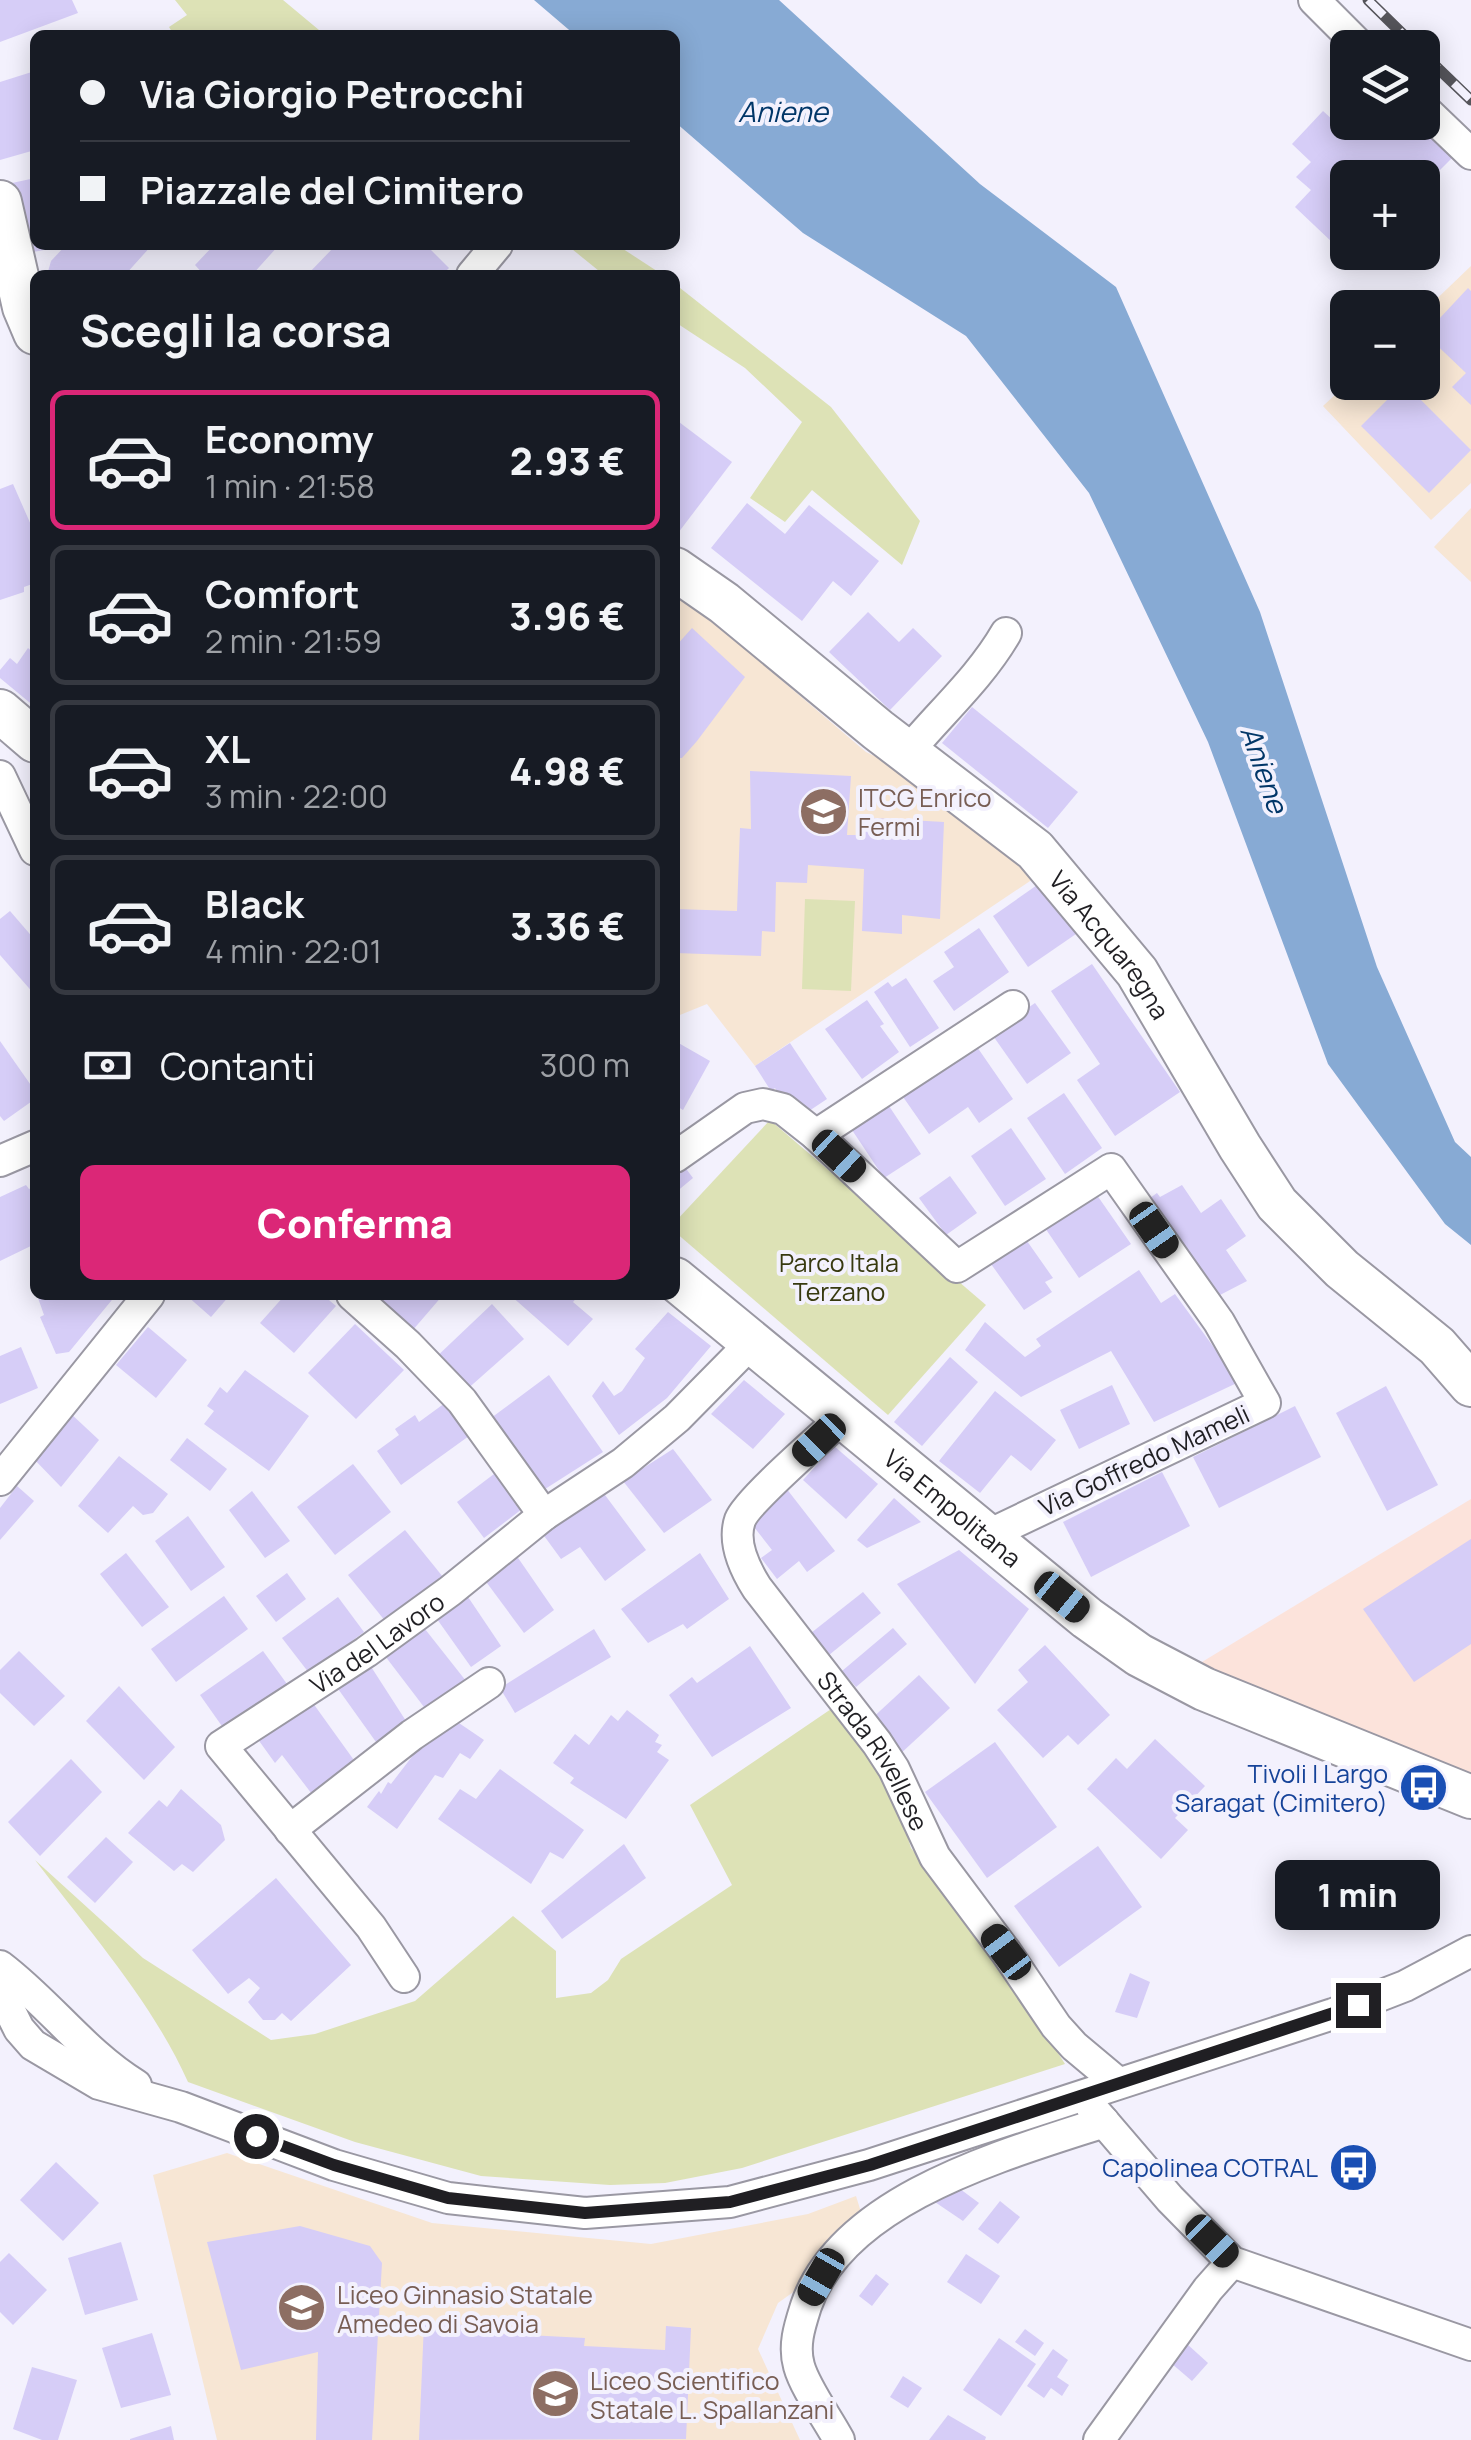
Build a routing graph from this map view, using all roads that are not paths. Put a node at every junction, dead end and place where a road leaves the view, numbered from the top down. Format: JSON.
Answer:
{"nodes":[{"id":1,"x":1314,"y":0,"type":"edge"},
{"id":2,"x":1344,"y":30,"type":"edge"},
{"id":3,"x":1440,"y":124,"type":"edge"},
{"id":4,"x":1471,"y":154,"type":"edge"},
{"id":5,"x":0,"y":202,"type":"edge"},
{"id":6,"x":494,"y":250,"type":"edge"},
{"id":7,"x":476,"y":270,"type":"edge"},
{"id":8,"x":30,"y":319,"type":"edge"},
{"id":9,"x":680,"y":573,"type":"edge"},
{"id":10,"x":1006,"y":632,"type":"dead end"},
{"id":11,"x":0,"y":711,"type":"edge"},
{"id":12,"x":30,"y":736,"type":"edge"},
{"id":13,"x":907,"y":753,"type":"junction"},
{"id":14,"x":0,"y":776,"type":"edge"},
{"id":15,"x":30,"y":839,"type":"edge"},
{"id":16,"x":1013,"y":1006,"type":"dead end"},
{"id":17,"x":816,"y":1136,"type":"junction"},
{"id":18,"x":30,"y":1148,"type":"edge"},
{"id":19,"x":680,"y":1154,"type":"edge"},
{"id":20,"x":0,"y":1162,"type":"edge"},
{"id":21,"x":680,"y":1283,"type":"edge"},
{"id":22,"x":145,"y":1300,"type":"edge"},
{"id":23,"x":358,"y":1300,"type":"edge"},
{"id":24,"x":751,"y":1343,"type":"junction"},
{"id":25,"x":1471,"y":1385,"type":"edge"},
{"id":26,"x":842,"y":1418,"type":"junction"},
{"id":27,"x":0,"y":1480,"type":"edge"},
{"id":28,"x":544,"y":1515,"type":"junction"},
{"id":29,"x":986,"y":1536,"type":"junction"},
{"id":30,"x":489,"y":1683,"type":"dead end"},
{"id":31,"x":1471,"y":1797,"type":"edge"},
{"id":32,"x":290,"y":1830,"type":"junction"},
{"id":33,"x":1471,"y":1951,"type":"edge"},
{"id":34,"x":0,"y":1966,"type":"edge"},
{"id":35,"x":404,"y":1977,"type":"dead end"},
{"id":36,"x":0,"y":1991,"type":"edge"},
{"id":37,"x":44,"y":2004,"type":"junction"},
{"id":38,"x":13,"y":2029,"type":"edge"},
{"id":39,"x":80,"y":2043,"type":"junction"},
{"id":40,"x":56,"y":2061,"type":"junction"},
{"id":41,"x":1118,"y":2082,"type":"junction"},
{"id":42,"x":1080,"y":2095,"type":"junction"},
{"id":43,"x":164,"y":2103,"type":"junction"},
{"id":44,"x":1104,"y":2122,"type":"junction"},
{"id":45,"x":1232,"y":2262,"type":"junction"},
{"id":46,"x":1471,"y":2346,"type":"edge"},
{"id":47,"x":839,"y":2440,"type":"edge"},
{"id":48,"x":1099,"y":2440,"type":"edge"}],
"edges":[{"from":1,"to":2,"type":"street"},
{"from":3,"to":4,"type":"street"},
{"from":5,"to":8,"type":"main road"},
{"from":6,"to":7,"type":"street"},
{"from":9,"to":13,"type":"main road","name":"Via Acquaregna"},
{"from":10,"to":13,"type":"street"},
{"from":11,"to":12,"type":"main road"},
{"from":13,"to":25,"type":"main road","name":"Via Acquaregna"},
{"from":14,"to":15,"type":"street"},
{"from":16,"to":17,"type":"street"},
{"from":17,"to":19,"type":"street","name":"Via Goffredo Mameli"},
{"from":17,"to":29,"type":"street","name":"Via Goffredo Mameli"},
{"from":18,"to":20,"type":"street"},
{"from":21,"to":24,"type":"main road","name":"Via Empolitana"},
{"from":22,"to":27,"type":"street"},
{"from":23,"to":28,"type":"street"},
{"from":24,"to":26,"type":"main road","name":"Via Empolitana"},
{"from":24,"to":28,"type":"street","name":"Via del Lavoro"},
{"from":26,"to":29,"type":"main road","name":"Via Empolitana"},
{"from":26,"to":41,"type":"street","name":"Strada Rivellese"},
{"from":28,"to":32,"type":"street","name":"Via del Lavoro"},
{"from":29,"to":31,"type":"main road","name":"Via Empolitana"},
{"from":30,"to":32,"type":"street"},
{"from":32,"to":35,"type":"street","name":"Via del Lavoro"},
{"from":33,"to":41,"type":"street"},
{"from":34,"to":37,"type":"street"},
{"from":36,"to":38,"type":"street"},
{"from":37,"to":38,"type":"street"},
{"from":37,"to":39,"type":"street"},
{"from":38,"to":40,"type":"street"},
{"from":39,"to":40,"type":"street"},
{"from":39,"to":43,"type":"street"},
{"from":40,"to":43,"type":"street"},
{"from":41,"to":42,"type":"street"},
{"from":42,"to":43,"type":"street"},
{"from":42,"to":44,"type":"street"},
{"from":44,"to":45,"type":"street"},
{"from":44,"to":47,"type":"street"},
{"from":45,"to":46,"type":"street"},
{"from":45,"to":48,"type":"street"}]}
